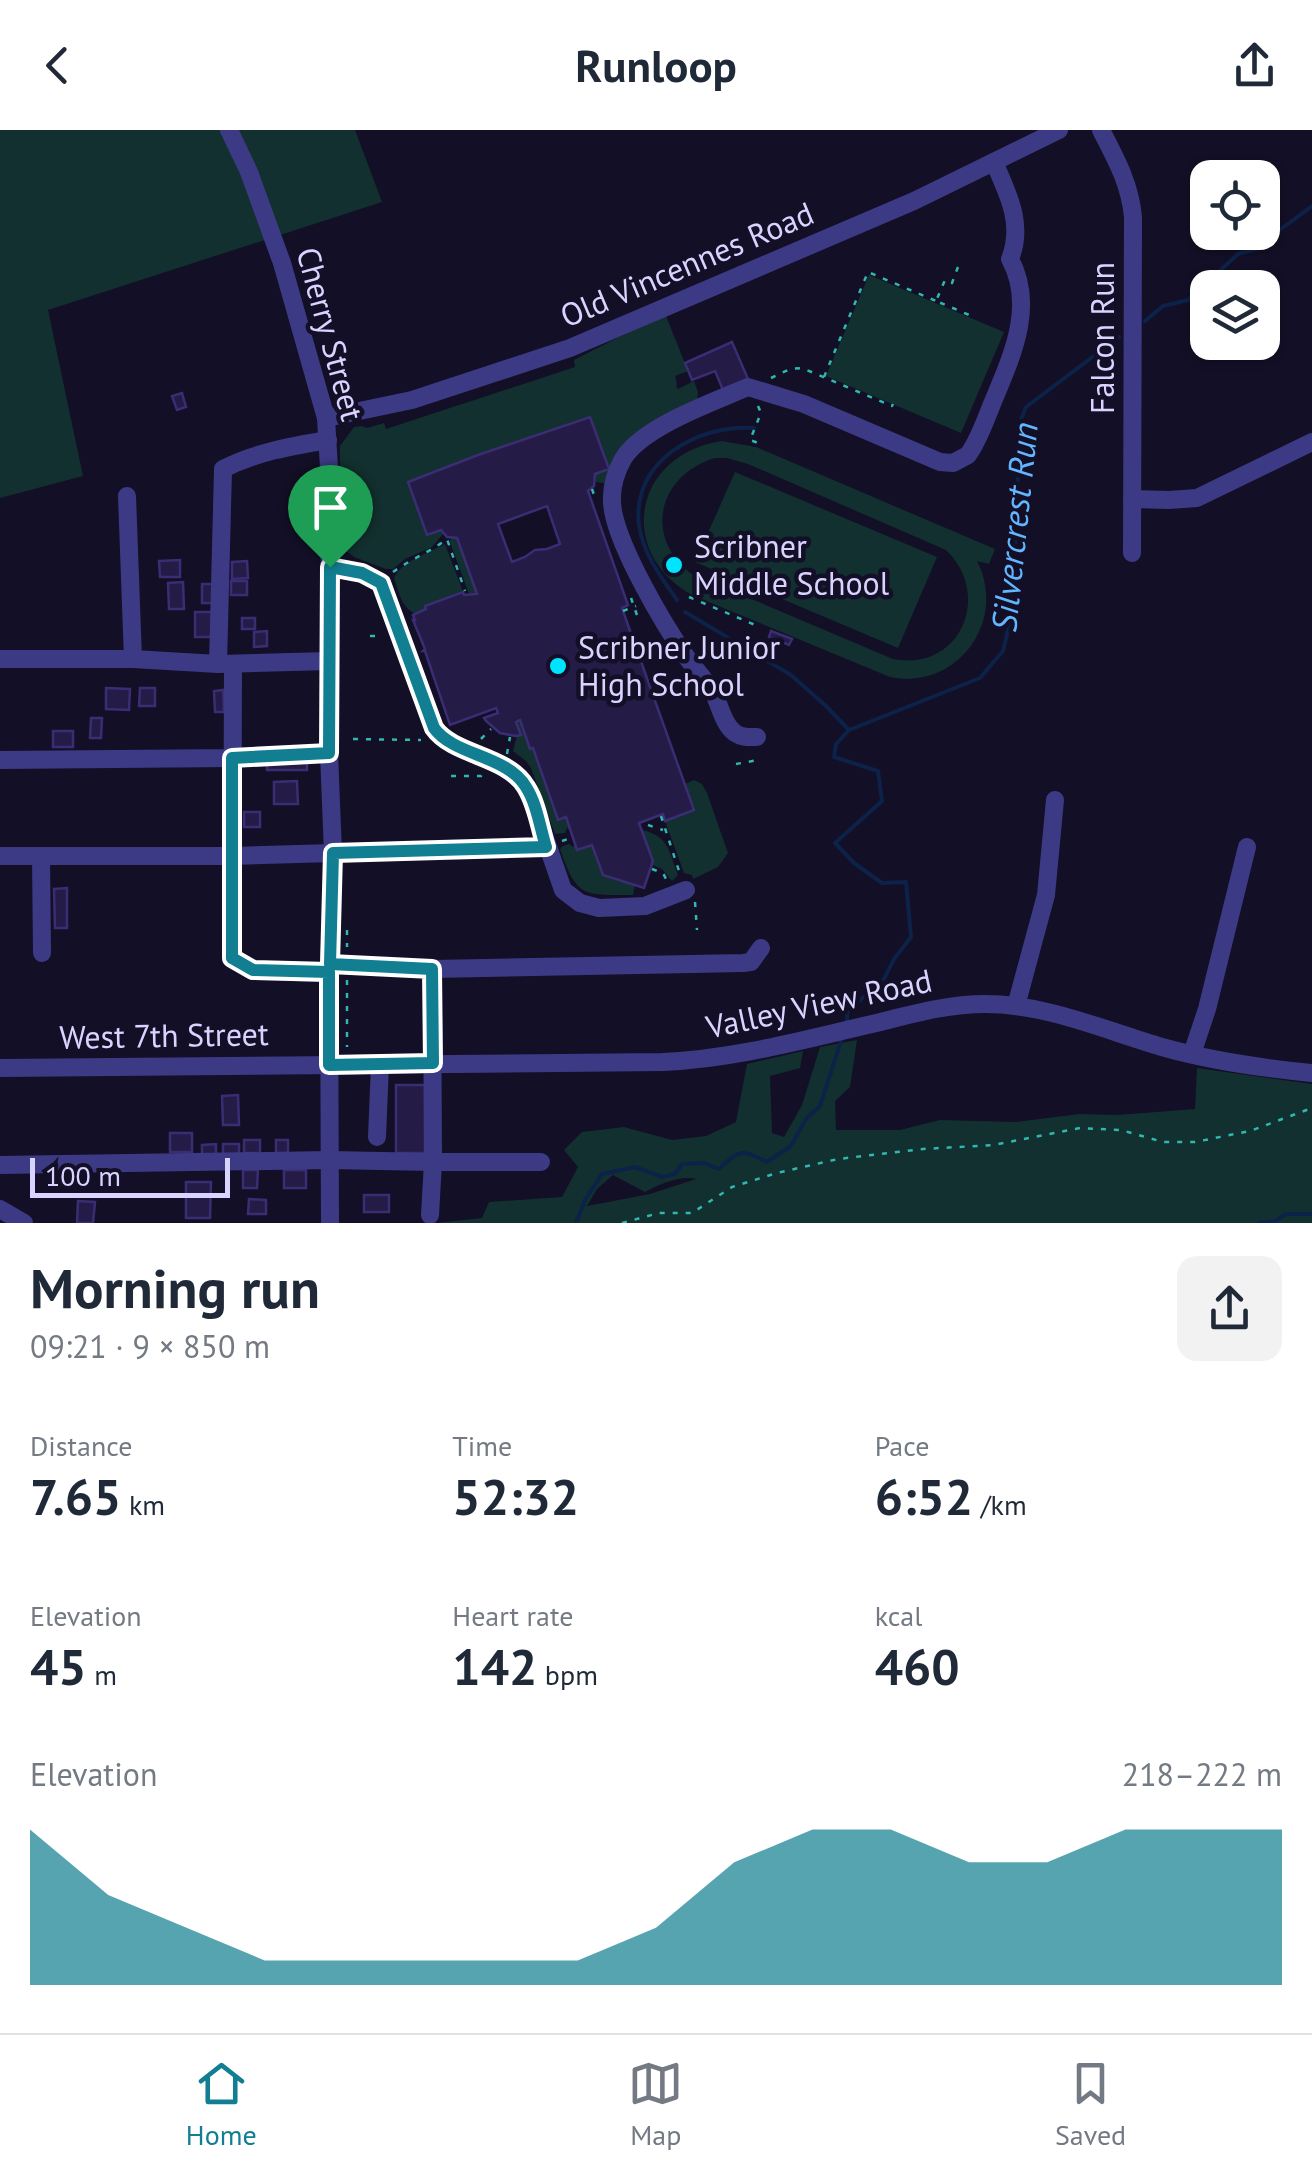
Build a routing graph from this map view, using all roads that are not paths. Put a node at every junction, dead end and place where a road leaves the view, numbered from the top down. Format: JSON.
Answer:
{"nodes":[{"id":1,"x":229,"y":130,"type":"edge"},
{"id":2,"x":1059,"y":130,"type":"edge"},
{"id":3,"x":1101,"y":130,"type":"edge"},
{"id":4,"x":994,"y":162,"type":"junction"},
{"id":5,"x":326,"y":418,"type":"junction"},
{"id":6,"x":1311,"y":438,"type":"edge"},
{"id":7,"x":328,"y":440,"type":"junction"},
{"id":8,"x":128,"y":496,"type":"dead end"},
{"id":9,"x":1132,"y":500,"type":"junction"},
{"id":10,"x":1132,"y":553,"type":"dead end"},
{"id":11,"x":330,"y":567,"type":"junction"},
{"id":12,"x":0,"y":659,"type":"edge"},
{"id":13,"x":133,"y":659,"type":"junction"},
{"id":14,"x":329,"y":660,"type":"junction"},
{"id":15,"x":226,"y":664,"type":"junction"},
{"id":16,"x":757,"y":737,"type":"dead end"},
{"id":17,"x":329,"y":753,"type":"junction"},
{"id":18,"x":232,"y":758,"type":"junction"},
{"id":19,"x":0,"y":760,"type":"edge"},
{"id":20,"x":1055,"y":800,"type":"dead end"},
{"id":21,"x":551,"y":845,"type":"junction"},
{"id":22,"x":1246,"y":847,"type":"dead end"},
{"id":23,"x":333,"y":853,"type":"junction"},
{"id":24,"x":0,"y":856,"type":"edge"},
{"id":25,"x":42,"y":856,"type":"junction"},
{"id":26,"x":231,"y":856,"type":"junction"},
{"id":27,"x":683,"y":888,"type":"road end"},
{"id":28,"x":761,"y":948,"type":"dead end"},
{"id":29,"x":42,"y":954,"type":"dead end"},
{"id":30,"x":329,"y":968,"type":"junction"},
{"id":31,"x":432,"y":969,"type":"junction"},
{"id":32,"x":1016,"y":1006,"type":"junction"},
{"id":33,"x":1192,"y":1054,"type":"junction"},
{"id":34,"x":433,"y":1063,"type":"junction"},
{"id":35,"x":380,"y":1064,"type":"junction"},
{"id":36,"x":329,"y":1065,"type":"junction"},
{"id":37,"x":0,"y":1068,"type":"edge"},
{"id":38,"x":1312,"y":1073,"type":"edge"},
{"id":39,"x":378,"y":1137,"type":"dead end"},
{"id":40,"x":330,"y":1160,"type":"junction"},
{"id":41,"x":432,"y":1162,"type":"junction"},
{"id":42,"x":541,"y":1162,"type":"dead end"},
{"id":43,"x":0,"y":1165,"type":"edge"},
{"id":44,"x":0,"y":1209,"type":"edge"},
{"id":45,"x":430,"y":1215,"type":"dead end"},
{"id":46,"x":24,"y":1223,"type":"edge"},
{"id":47,"x":330,"y":1223,"type":"edge"}],
"edges":[{"from":1,"to":5,"type":"street","name":"Cherry Street"},
{"from":2,"to":4,"type":"street","name":"Old Vincennes Road"},
{"from":3,"to":9,"type":"street","name":"Falcon Run"},
{"from":4,"to":5,"type":"street","name":"Old Vincennes Road"},
{"from":4,"to":16,"type":"street"},
{"from":5,"to":7,"type":"street","name":"Cherry Street"},
{"from":6,"to":9,"type":"street"},
{"from":7,"to":11,"type":"street","name":"Cherry Street"},
{"from":7,"to":15,"type":"street"},
{"from":8,"to":13,"type":"street"},
{"from":9,"to":10,"type":"street","name":"Falcon Run"},
{"from":11,"to":14,"type":"street","name":"Cherry Street"},
{"from":11,"to":21,"type":"street"},
{"from":12,"to":13,"type":"street"},
{"from":13,"to":15,"type":"street"},
{"from":14,"to":15,"type":"street"},
{"from":14,"to":17,"type":"street","name":"Cherry Street"},
{"from":15,"to":18,"type":"street"},
{"from":17,"to":18,"type":"street"},
{"from":17,"to":23,"type":"street","name":"Cherry Street"},
{"from":18,"to":19,"type":"street"},
{"from":18,"to":26,"type":"street"},
{"from":20,"to":32,"type":"street"},
{"from":21,"to":23,"type":"street"},
{"from":21,"to":27,"type":"street"},
{"from":22,"to":33,"type":"street"},
{"from":23,"to":26,"type":"street"},
{"from":23,"to":30,"type":"street","name":"Cherry Street"},
{"from":24,"to":25,"type":"street"},
{"from":25,"to":26,"type":"street"},
{"from":25,"to":29,"type":"street"},
{"from":26,"to":30,"type":"street"},
{"from":28,"to":31,"type":"street"},
{"from":30,"to":31,"type":"street"},
{"from":30,"to":36,"type":"street","name":"Cherry Street"},
{"from":31,"to":34,"type":"street"},
{"from":32,"to":33,"type":"street","name":"Valley View Road"},
{"from":32,"to":34,"type":"street","name":"Valley View Road"},
{"from":33,"to":38,"type":"street","name":"Valley View Road"},
{"from":34,"to":35,"type":"street","name":"Valley View Road"},
{"from":34,"to":41,"type":"street"},
{"from":35,"to":36,"type":"street","name":"Valley View Road"},
{"from":35,"to":39,"type":"street"},
{"from":36,"to":37,"type":"street","name":"West 7th Street"},
{"from":36,"to":40,"type":"street","name":"Cherry Street"},
{"from":40,"to":41,"type":"street"},
{"from":40,"to":43,"type":"street"},
{"from":40,"to":47,"type":"street","name":"Cherry Street"},
{"from":41,"to":42,"type":"street"},
{"from":41,"to":45,"type":"street"},
{"from":44,"to":46,"type":"street"}]}
